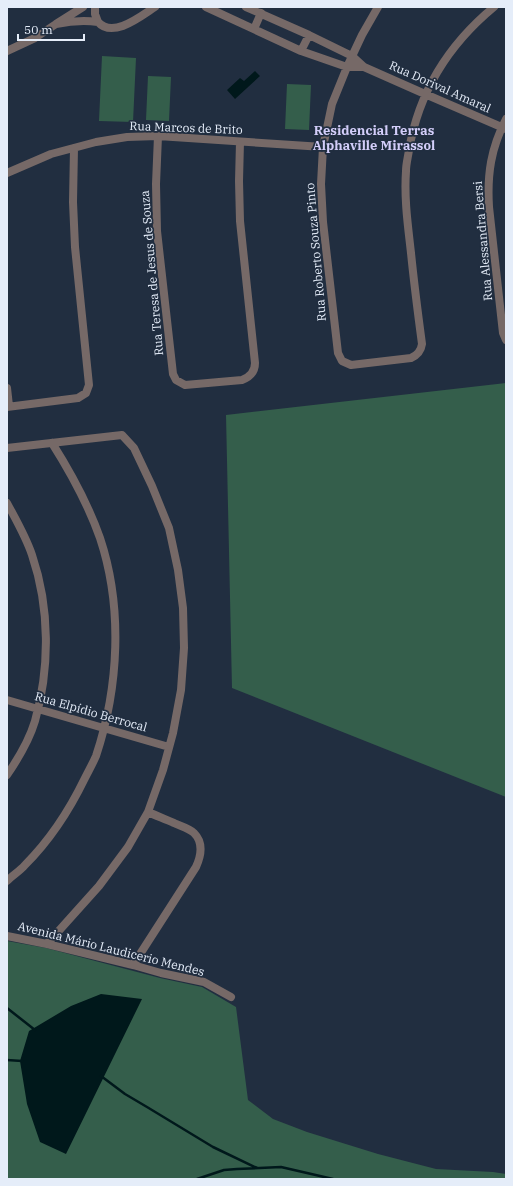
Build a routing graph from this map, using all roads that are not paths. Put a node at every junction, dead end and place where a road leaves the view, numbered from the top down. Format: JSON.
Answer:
{"nodes":[{"id":1,"x":83,"y":7,"type":"edge"},
{"id":2,"x":96,"y":7,"type":"edge"},
{"id":3,"x":155,"y":7,"type":"edge"},
{"id":4,"x":206,"y":7,"type":"edge"},
{"id":5,"x":246,"y":7,"type":"edge"},
{"id":6,"x":377,"y":7,"type":"edge"},
{"id":7,"x":494,"y":7,"type":"edge"},
{"id":8,"x":261,"y":13,"type":"junction"},
{"id":9,"x":98,"y":22,"type":"junction"},
{"id":10,"x":56,"y":24,"type":"junction"},
{"id":11,"x":254,"y":29,"type":"junction"},
{"id":12,"x":309,"y":34,"type":"junction"},
{"id":13,"x":7,"y":51,"type":"edge"},
{"id":14,"x":301,"y":51,"type":"junction"},
{"id":15,"x":352,"y":56,"type":"junction"},
{"id":16,"x":364,"y":66,"type":"junction"},
{"id":17,"x":347,"y":67,"type":"junction"},
{"id":18,"x":425,"y":94,"type":"junction"},
{"id":19,"x":506,"y":119,"type":"edge"},
{"id":20,"x":504,"y":128,"type":"edge"},
{"id":21,"x":158,"y":136,"type":"junction"},
{"id":22,"x":240,"y":142,"type":"junction"},
{"id":23,"x":323,"y":147,"type":"junction"},
{"id":24,"x":74,"y":148,"type":"junction"},
{"id":25,"x":7,"y":173,"type":"edge"},
{"id":26,"x":506,"y":340,"type":"edge"},
{"id":27,"x":7,"y":388,"type":"edge"},
{"id":28,"x":8,"y":406,"type":"edge"},
{"id":29,"x":52,"y":443,"type":"junction"},
{"id":30,"x":7,"y":448,"type":"edge"},
{"id":31,"x":7,"y":503,"type":"edge"},
{"id":32,"x":7,"y":700,"type":"edge"},
{"id":33,"x":37,"y":709,"type":"junction"},
{"id":34,"x":103,"y":728,"type":"junction"},
{"id":35,"x":169,"y":747,"type":"junction"},
{"id":36,"x":7,"y":775,"type":"edge"},
{"id":37,"x":148,"y":812,"type":"junction"},
{"id":38,"x":7,"y":881,"type":"edge"},
{"id":39,"x":7,"y":936,"type":"edge"},
{"id":40,"x":47,"y":944,"type":"junction"},
{"id":41,"x":132,"y":965,"type":"junction"},
{"id":42,"x":231,"y":997,"type":"dead end"}],
"edges":[{"from":1,"to":10,"type":"street"},
{"from":2,"to":9,"type":"street"},
{"from":3,"to":9,"type":"street"},
{"from":4,"to":11,"type":"street"},
{"from":5,"to":8,"type":"street"},
{"from":6,"to":15,"type":"street","name":"Rua Roberto Souza Pinto"},
{"from":7,"to":18,"type":"street"},
{"from":8,"to":11,"type":"street"},
{"from":8,"to":12,"type":"street"},
{"from":9,"to":10,"type":"street"},
{"from":10,"to":13,"type":"street"},
{"from":11,"to":14,"type":"street"},
{"from":12,"to":14,"type":"street"},
{"from":12,"to":15,"type":"street"},
{"from":14,"to":17,"type":"street"},
{"from":15,"to":16,"type":"street"},
{"from":15,"to":17,"type":"street","name":"Rua Roberto Souza Pinto"},
{"from":16,"to":17,"type":"street"},
{"from":16,"to":18,"type":"street","name":"Rua Dorival Amaral"},
{"from":17,"to":23,"type":"street","name":"Rua Roberto Souza Pinto"},
{"from":18,"to":20,"type":"street","name":"Rua Dorival Amaral"},
{"from":18,"to":23,"type":"street","name":"Rua Roberto Souza Pinto"},
{"from":19,"to":20,"type":"street","name":"Rua Alessandra Bersi"},
{"from":20,"to":26,"type":"street","name":"Rua Alessandra Bersi"},
{"from":21,"to":22,"type":"street","name":"Rua Marcos de Brito"},
{"from":21,"to":22,"type":"street","name":"Rua Teresa de Jesus de Souza"},
{"from":21,"to":24,"type":"street","name":"Rua Marcos de Brito"},
{"from":22,"to":23,"type":"street","name":"Rua Marcos de Brito"},
{"from":24,"to":25,"type":"street","name":"Rua Marcos de Brito"},
{"from":24,"to":28,"type":"street"},
{"from":27,"to":28,"type":"street"},
{"from":29,"to":30,"type":"street"},
{"from":29,"to":34,"type":"street"},
{"from":29,"to":35,"type":"street"},
{"from":31,"to":33,"type":"street"},
{"from":32,"to":33,"type":"street","name":"Rua Elpídio Berrocal"},
{"from":33,"to":34,"type":"street","name":"Rua Elpídio Berrocal"},
{"from":33,"to":36,"type":"street"},
{"from":34,"to":35,"type":"street","name":"Rua Elpídio Berrocal"},
{"from":34,"to":38,"type":"street"},
{"from":35,"to":37,"type":"street"},
{"from":37,"to":40,"type":"street"},
{"from":37,"to":41,"type":"street"},
{"from":39,"to":40,"type":"street","name":"Avenida Mário Laudicerio Mendes"},
{"from":40,"to":41,"type":"street","name":"Avenida Mário Laudicerio Mendes"},
{"from":41,"to":42,"type":"street","name":"Avenida Mário Laudicerio Mendes"}]}
